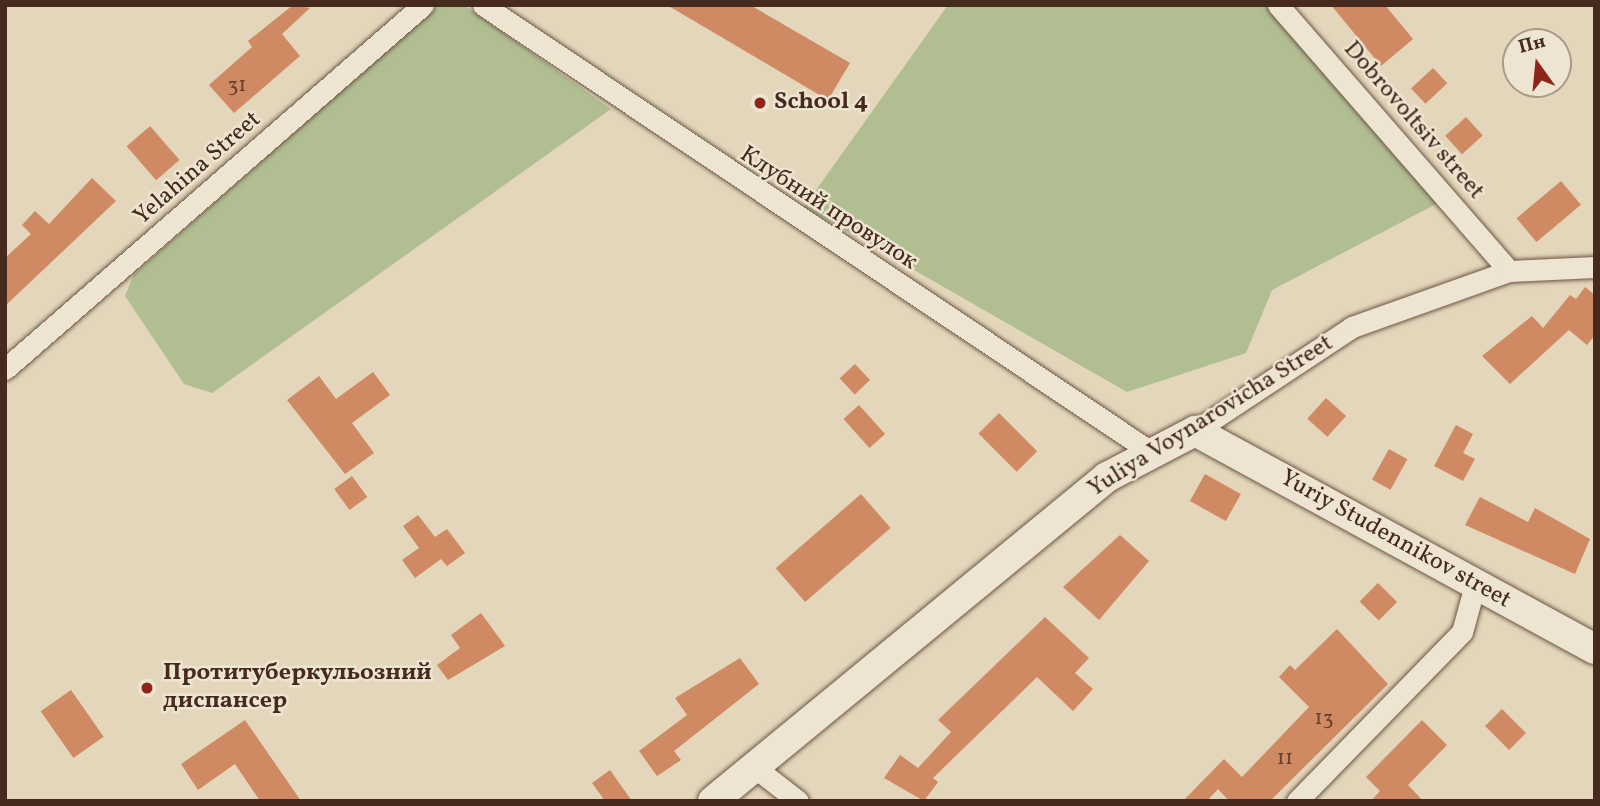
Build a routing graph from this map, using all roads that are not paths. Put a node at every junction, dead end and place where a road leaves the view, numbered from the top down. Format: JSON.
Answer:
{"nodes":[{"id":1,"x":423,"y":5,"type":"edge"},
{"id":2,"x":483,"y":5,"type":"edge"},
{"id":3,"x":1278,"y":5,"type":"edge"},
{"id":4,"x":1595,"y":267,"type":"edge"},
{"id":5,"x":1509,"y":271,"type":"junction"},
{"id":6,"x":5,"y":369,"type":"edge"},
{"id":7,"x":1195,"y":432,"type":"junction"},
{"id":8,"x":1148,"y":450,"type":"junction"},
{"id":9,"x":1475,"y":585,"type":"junction"},
{"id":10,"x":1595,"y":649,"type":"edge"},
{"id":11,"x":753,"y":766,"type":"junction"},
{"id":12,"x":713,"y":801,"type":"edge"},
{"id":13,"x":798,"y":801,"type":"edge"},
{"id":14,"x":1297,"y":801,"type":"edge"}],
"edges":[{"from":1,"to":6,"type":"street","name":"Yelahina Street"},
{"from":2,"to":8,"type":"street","name":"Клубний провулок"},
{"from":3,"to":5,"type":"street","name":"Dobrovoltsiv street"},
{"from":4,"to":5,"type":"street","name":"Yuliya Voynarovicha Street"},
{"from":5,"to":7,"type":"street","name":"Yuliya Voynarovicha Street"},
{"from":7,"to":8,"type":"main road","name":"Yuliya Voynarovicha Street"},
{"from":7,"to":9,"type":"main road","name":"Yuriy Studennikov street"},
{"from":8,"to":11,"type":"main road","name":"Yuliya Voynarovicha Street"},
{"from":9,"to":10,"type":"main road","name":"Yuriy Studennikov street"},
{"from":9,"to":14,"type":"street"},
{"from":11,"to":12,"type":"main road","name":"Yuliya Voynarovicha Street"},
{"from":11,"to":13,"type":"street"}]}
